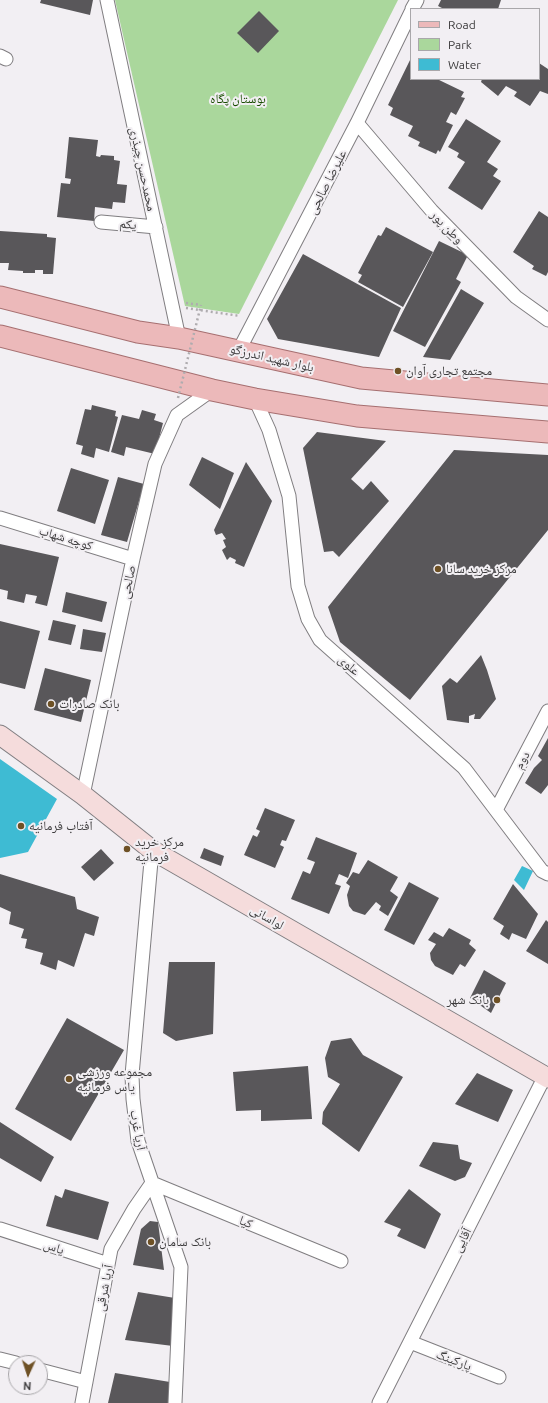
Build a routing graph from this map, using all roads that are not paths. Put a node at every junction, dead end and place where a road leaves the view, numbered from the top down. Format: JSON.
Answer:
{"nodes":[{"id":1,"x":107,"y":0,"type":"edge"},
{"id":2,"x":410,"y":14,"type":"edge"},
{"id":3,"x":356,"y":124,"type":"junction"},
{"id":4,"x":101,"y":222,"type":"dead end"},
{"id":5,"x":156,"y":227,"type":"junction"},
{"id":6,"x":5,"y":301,"type":"edge"},
{"id":7,"x":548,"y":320,"type":"edge"},
{"id":8,"x":2,"y":335,"type":"edge"},
{"id":9,"x":180,"y":338,"type":"junction"},
{"id":10,"x":239,"y":350,"type":"junction"},
{"id":11,"x":212,"y":390,"type":"junction"},
{"id":12,"x":548,"y":395,"type":"edge"},
{"id":13,"x":254,"y":399,"type":"junction"},
{"id":14,"x":548,"y":432,"type":"edge"},
{"id":15,"x":0,"y":518,"type":"edge"},
{"id":16,"x":133,"y":559,"type":"junction"},
{"id":17,"x":548,"y":711,"type":"edge"},
{"id":18,"x":0,"y":735,"type":"edge"},
{"id":19,"x":83,"y":795,"type":"junction"},
{"id":20,"x":496,"y":810,"type":"junction"},
{"id":21,"x":152,"y":850,"type":"junction"},
{"id":22,"x":548,"y":874,"type":"edge"},
{"id":23,"x":546,"y":1077,"type":"edge"},
{"id":24,"x":152,"y":1183,"type":"junction"},
{"id":25,"x":0,"y":1229,"type":"edge"},
{"id":26,"x":341,"y":1261,"type":"dead end"},
{"id":27,"x":108,"y":1264,"type":"junction"},
{"id":28,"x":410,"y":1342,"type":"junction"},
{"id":29,"x":48,"y":1372,"type":"edge"},
{"id":30,"x":499,"y":1377,"type":"dead end"},
{"id":31,"x":86,"y":1382,"type":"junction"},
{"id":32,"x":82,"y":1403,"type":"edge"},
{"id":33,"x":175,"y":1403,"type":"edge"},
{"id":34,"x":379,"y":1403,"type":"edge"}],
"edges":[{"from":1,"to":5,"type":"street","name":"محمدحسن چیذری"},
{"from":2,"to":3,"type":"street","name":"علیرضا صالحی"},
{"from":3,"to":7,"type":"street","name":"وطن پور"},
{"from":3,"to":10,"type":"street","name":"علیرضا صالحی"},
{"from":4,"to":5,"type":"street","name":"یکم"},
{"from":5,"to":9,"type":"street","name":"محمدحسن چیذری"},
{"from":6,"to":9,"type":"main road","name":"بلوار شهید اندرزگو"},
{"from":8,"to":11,"type":"main road"},
{"from":9,"to":10,"type":"main road","name":"بلوار شهید اندرزگو"},
{"from":10,"to":12,"type":"main road","name":"بلوار شهید اندرزگو"},
{"from":11,"to":13,"type":"main road"},
{"from":11,"to":16,"type":"street","name":"صالحی"},
{"from":13,"to":14,"type":"main road"},
{"from":13,"to":20,"type":"street","name":"علوی"},
{"from":15,"to":16,"type":"street","name":"کوچه شهاب"},
{"from":16,"to":19,"type":"street","name":"صالحی"},
{"from":17,"to":20,"type":"street","name":"دوم"},
{"from":18,"to":19,"type":"main road","name":"لواسانی"},
{"from":19,"to":21,"type":"main road","name":"لواسانی"},
{"from":20,"to":22,"type":"street","name":"علوی"},
{"from":21,"to":23,"type":"main road","name":"لواسانی"},
{"from":21,"to":24,"type":"street","name":"آریا غرب"},
{"from":23,"to":28,"type":"street","name":"آقایی"},
{"from":24,"to":26,"type":"street","name":"کیا"},
{"from":24,"to":27,"type":"street","name":"آریا شرقی"},
{"from":24,"to":33,"type":"street","name":"آریا غرب"},
{"from":25,"to":27,"type":"street","name":"یاس"},
{"from":27,"to":31,"type":"street","name":"آریا شرقی"},
{"from":28,"to":30,"type":"street","name":"پارکینگ"},
{"from":28,"to":34,"type":"street","name":"آقایی"},
{"from":29,"to":31,"type":"street"},
{"from":31,"to":32,"type":"street","name":"آریا شرقی"}]}
